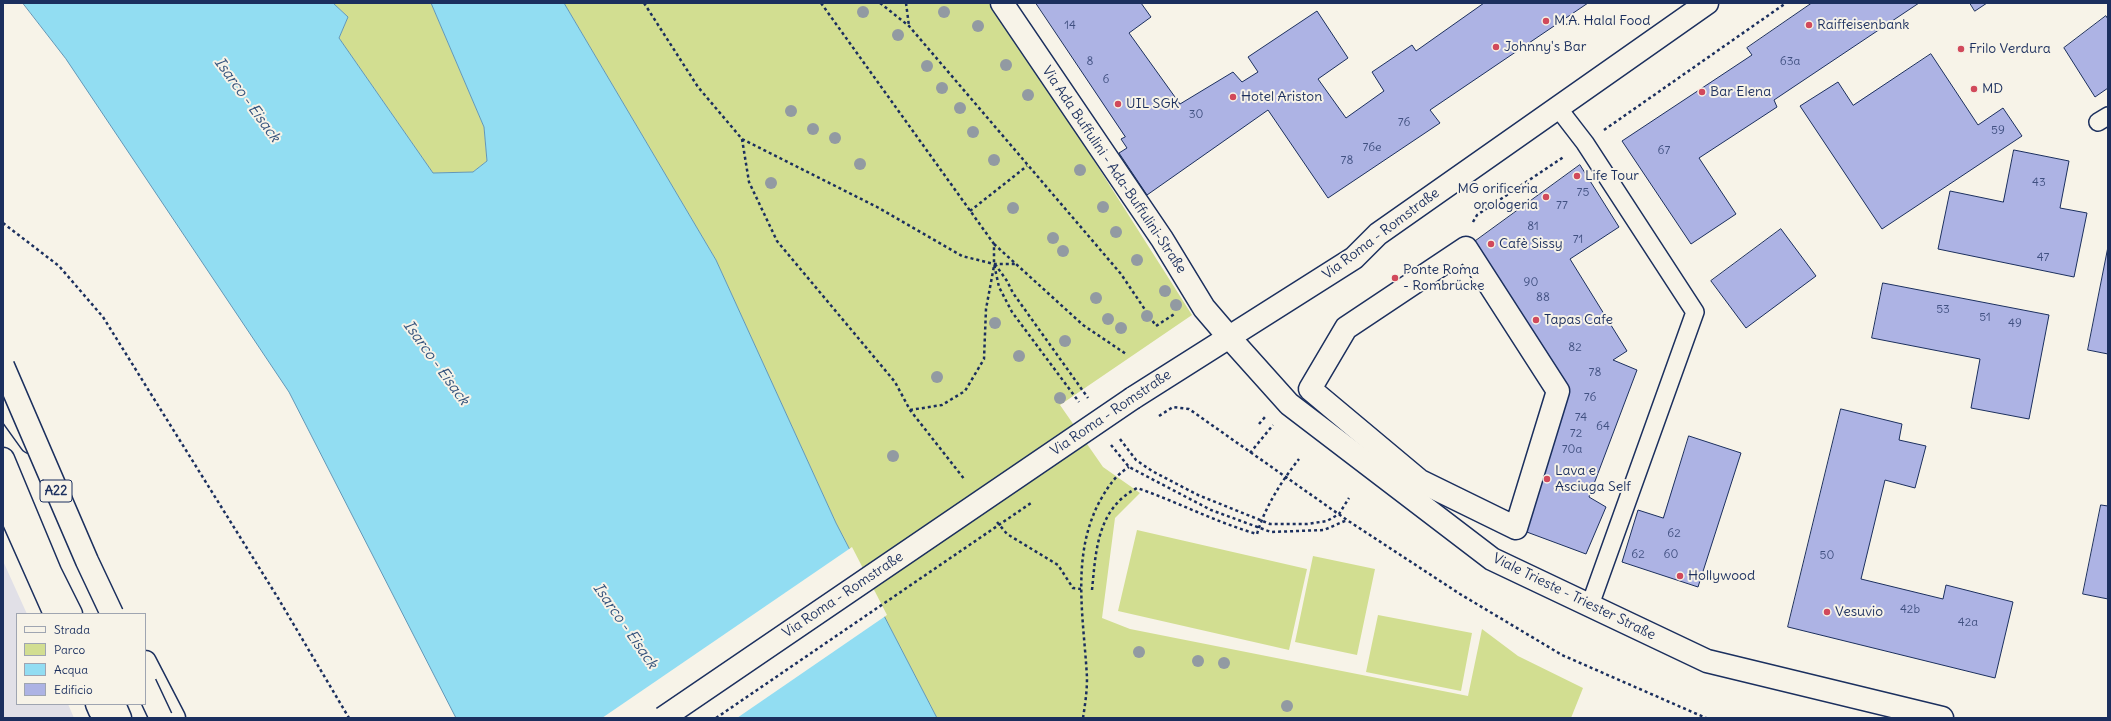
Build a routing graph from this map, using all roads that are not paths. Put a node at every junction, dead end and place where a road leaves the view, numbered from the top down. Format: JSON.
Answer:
{"nodes":[{"id":1,"x":1002,"y":3,"type":"edge"},
{"id":2,"x":1707,"y":3,"type":"edge"},
{"id":3,"x":1558,"y":108,"type":"junction"},
{"id":4,"x":1228,"y":336,"type":"junction"},
{"id":5,"x":3,"y":366,"type":"edge"},
{"id":6,"x":3,"y":403,"type":"edge"},
{"id":7,"x":3,"y":459,"type":"edge"},
{"id":8,"x":3,"y":497,"type":"edge"},
{"id":9,"x":1458,"y":500,"type":"junction"},
{"id":10,"x":1446,"y":523,"type":"junction"},
{"id":11,"x":1590,"y":605,"type":"junction"},
{"id":12,"x":55,"y":613,"type":"edge"},
{"id":13,"x":70,"y":613,"type":"edge"},
{"id":14,"x":112,"y":613,"type":"edge"},
{"id":15,"x":122,"y":613,"type":"edge"},
{"id":16,"x":146,"y":665,"type":"edge"},
{"id":17,"x":153,"y":689,"type":"edge"},
{"id":18,"x":103,"y":706,"type":"edge"},
{"id":19,"x":120,"y":718,"type":"edge"},
{"id":20,"x":161,"y":718,"type":"edge"},
{"id":21,"x":174,"y":718,"type":"edge"},
{"id":22,"x":663,"y":718,"type":"edge"},
{"id":23,"x":1942,"y":718,"type":"edge"}],
"edges":[{"from":1,"to":4,"type":"main road","name":"Via Ada Buffulini - Ada-Buffulini-Straße"},
{"from":2,"to":3,"type":"main road","name":"Via Roma - Romstraße"},
{"from":3,"to":4,"type":"main road","name":"Via Roma - Romstraße"},
{"from":3,"to":11,"type":"lane"},
{"from":4,"to":10,"type":"main road","name":"Viale Trieste - Triester Straße"},
{"from":4,"to":22,"type":"main road","name":"Via Roma - Romstraße","bridge":true},
{"from":5,"to":14,"type":"main road","number":"A22","bridge":true},
{"from":6,"to":15,"type":"main road"},
{"from":7,"to":13,"type":"main road","number":"A22"},
{"from":8,"to":12,"type":"main road"},
{"from":9,"to":9,"type":"main road"},
{"from":9,"to":10,"type":"lane"},
{"from":10,"to":11,"type":"main road","name":"Viale Trieste - Triester Straße"},
{"from":11,"to":23,"type":"main road","name":"Viale Trieste - Triester Straße"},
{"from":16,"to":17,"type":"main road"},
{"from":17,"to":20,"type":"main road","bridge":true},
{"from":17,"to":21,"type":"main road"},
{"from":18,"to":19,"type":"main road"}]}
